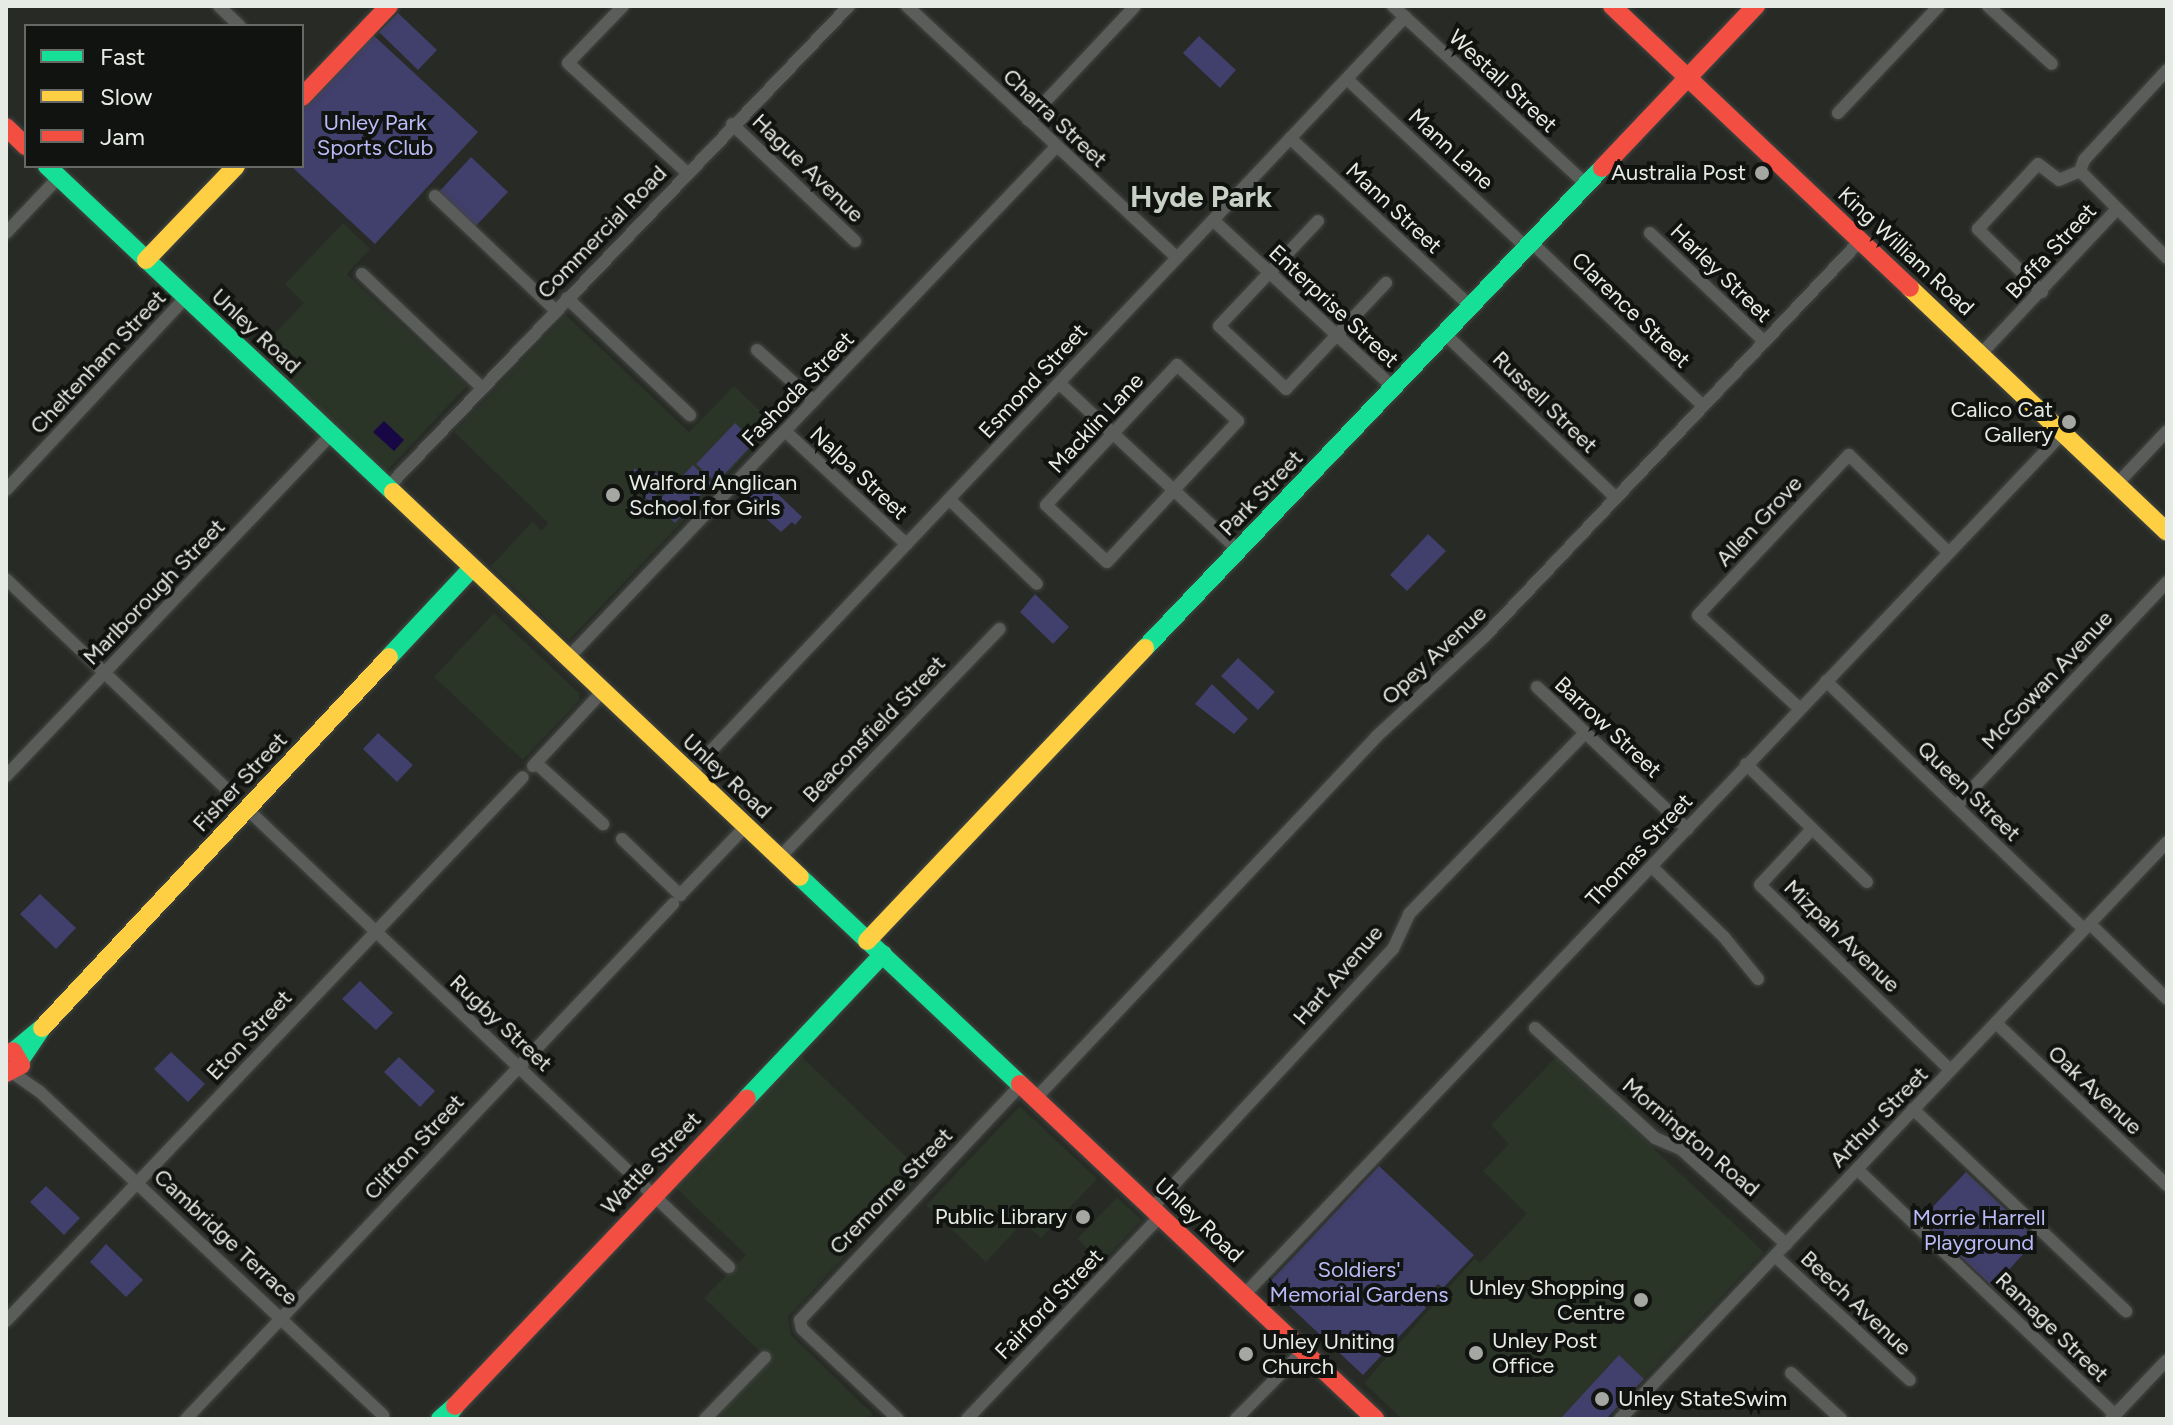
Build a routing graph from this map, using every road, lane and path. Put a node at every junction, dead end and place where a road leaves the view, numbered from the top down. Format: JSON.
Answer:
{"nodes":[{"id":1,"x":219,"y":6,"type":"edge"},
{"id":2,"x":389,"y":6,"type":"edge"},
{"id":3,"x":623,"y":6,"type":"edge"},
{"id":4,"x":849,"y":6,"type":"edge"},
{"id":5,"x":907,"y":6,"type":"edge"},
{"id":6,"x":1135,"y":6,"type":"edge"},
{"id":7,"x":1393,"y":6,"type":"edge"},
{"id":8,"x":1612,"y":6,"type":"edge"},
{"id":9,"x":1756,"y":6,"type":"edge"},
{"id":10,"x":1939,"y":6,"type":"edge"},
{"id":11,"x":1988,"y":6,"type":"edge"},
{"id":12,"x":1405,"y":17,"type":"junction"},
{"id":13,"x":238,"y":24,"type":"edge"},
{"id":14,"x":2052,"y":64,"type":"dead end"},
{"id":15,"x":2167,"y":70,"type":"edge"},
{"id":16,"x":1347,"y":79,"type":"junction"},
{"id":17,"x":1689,"y":79,"type":"junction"},
{"id":18,"x":304,"y":92,"type":"edge"},
{"id":19,"x":1838,"y":113,"type":"dead end"},
{"id":20,"x":1028,"y":120,"type":"junction"},
{"id":21,"x":732,"y":124,"type":"junction"},
{"id":22,"x":6,"y":127,"type":"edge"},
{"id":23,"x":1290,"y":138,"type":"junction"},
{"id":24,"x":24,"y":144,"type":"edge"},
{"id":25,"x":1056,"y":147,"type":"junction"},
{"id":26,"x":234,"y":168,"type":"edge"},
{"id":27,"x":2080,"y":171,"type":"junction"},
{"id":28,"x":53,"y":172,"type":"edge"},
{"id":29,"x":686,"y":172,"type":"junction"},
{"id":30,"x":1587,"y":185,"type":"junction"},
{"id":31,"x":435,"y":196,"type":"dead end"},
{"id":32,"x":2117,"y":209,"type":"junction"},
{"id":33,"x":1213,"y":220,"type":"junction"},
{"id":34,"x":1318,"y":221,"type":"dead end"},
{"id":35,"x":6,"y":233,"type":"edge"},
{"id":36,"x":1650,"y":233,"type":"dead end"},
{"id":37,"x":855,"y":241,"type":"dead end"},
{"id":38,"x":1860,"y":241,"type":"junction"},
{"id":39,"x":1530,"y":246,"type":"junction"},
{"id":40,"x":1177,"y":258,"type":"junction"},
{"id":41,"x":2167,"y":258,"type":"edge"},
{"id":42,"x":146,"y":260,"type":"junction"},
{"id":43,"x":1269,"y":273,"type":"junction"},
{"id":44,"x":362,"y":274,"type":"dead end"},
{"id":45,"x":1386,"y":283,"type":"dead end"},
{"id":46,"x":2042,"y":292,"type":"junction"},
{"id":47,"x":186,"y":297,"type":"junction"},
{"id":48,"x":567,"y":298,"type":"junction"},
{"id":49,"x":1471,"y":307,"type":"junction"},
{"id":50,"x":555,"y":310,"type":"junction"},
{"id":51,"x":1445,"y":334,"type":"junction"},
{"id":52,"x":1337,"y":335,"type":"junction"},
{"id":53,"x":1765,"y":342,"type":"junction"},
{"id":54,"x":757,"y":350,"type":"dead end"},
{"id":55,"x":1980,"y":355,"type":"junction"},
{"id":56,"x":1059,"y":383,"type":"junction"},
{"id":57,"x":482,"y":388,"type":"junction"},
{"id":58,"x":1394,"y":388,"type":"junction"},
{"id":59,"x":814,"y":401,"type":"junction"},
{"id":60,"x":1703,"y":406,"type":"junction"},
{"id":61,"x":690,"y":415,"type":"dead end"},
{"id":62,"x":785,"y":431,"type":"junction"},
{"id":63,"x":2167,"y":431,"type":"edge"},
{"id":64,"x":2063,"y":433,"type":"junction"},
{"id":65,"x":1113,"y":434,"type":"junction"},
{"id":66,"x":331,"y":435,"type":"junction"},
{"id":67,"x":2117,"y":484,"type":"junction"},
{"id":68,"x":387,"y":488,"type":"junction"},
{"id":69,"x":6,"y":490,"type":"edge"},
{"id":70,"x":1174,"y":490,"type":"junction"},
{"id":71,"x":1616,"y":498,"type":"junction"},
{"id":72,"x":949,"y":499,"type":"junction"},
{"id":73,"x":2167,"y":532,"type":"edge"},
{"id":74,"x":906,"y":544,"type":"junction"},
{"id":75,"x":1239,"y":551,"type":"junction"},
{"id":76,"x":1948,"y":552,"type":"junction"},
{"id":77,"x":472,"y":568,"type":"junction"},
{"id":78,"x":6,"y":579,"type":"edge"},
{"id":79,"x":2167,"y":582,"type":"edge"},
{"id":80,"x":1037,"y":584,"type":"dead end"},
{"id":81,"x":999,"y":629,"type":"dead end"},
{"id":82,"x":568,"y":658,"type":"junction"},
{"id":83,"x":105,"y":673,"type":"junction"},
{"id":84,"x":1826,"y":681,"type":"junction"},
{"id":85,"x":1537,"y":687,"type":"dead end"},
{"id":86,"x":603,"y":691,"type":"junction"},
{"id":87,"x":1799,"y":708,"type":"junction"},
{"id":88,"x":1585,"y":733,"type":"junction"},
{"id":89,"x":1746,"y":764,"type":"junction"},
{"id":90,"x":690,"y":773,"type":"junction"},
{"id":91,"x":6,"y":776,"type":"edge"},
{"id":92,"x":523,"y":777,"type":"dead end"},
{"id":93,"x":232,"y":794,"type":"dead end"},
{"id":94,"x":1956,"y":806,"type":"junction"},
{"id":95,"x":247,"y":809,"type":"junction"},
{"id":96,"x":603,"y":824,"type":"dead end"},
{"id":97,"x":746,"y":826,"type":"junction"},
{"id":98,"x":1687,"y":829,"type":"junction"},
{"id":99,"x":1812,"y":829,"type":"junction"},
{"id":100,"x":622,"y":839,"type":"dead end"},
{"id":101,"x":2167,"y":842,"type":"edge"},
{"id":102,"x":779,"y":858,"type":"junction"},
{"id":103,"x":1652,"y":867,"type":"junction"},
{"id":104,"x":1867,"y":882,"type":"dead end"},
{"id":105,"x":677,"y":900,"type":"junction"},
{"id":106,"x":2087,"y":926,"type":"junction"},
{"id":107,"x":374,"y":932,"type":"junction"},
{"id":108,"x":867,"y":941,"type":"junction"},
{"id":109,"x":883,"y":954,"type":"junction"},
{"id":110,"x":1758,"y":979,"type":"dead end"},
{"id":111,"x":2167,"y":999,"type":"edge"},
{"id":112,"x":1996,"y":1023,"type":"junction"},
{"id":113,"x":1535,"y":1028,"type":"dead end"},
{"id":114,"x":10,"y":1062,"type":"edge"},
{"id":115,"x":518,"y":1066,"type":"junction"},
{"id":116,"x":1950,"y":1070,"type":"junction"},
{"id":117,"x":1021,"y":1085,"type":"junction"},
{"id":118,"x":1036,"y":1098,"type":"junction"},
{"id":119,"x":1913,"y":1109,"type":"junction"},
{"id":120,"x":1857,"y":1169,"type":"junction"},
{"id":121,"x":138,"y":1184,"type":"junction"},
{"id":122,"x":2167,"y":1185,"type":"edge"},
{"id":123,"x":653,"y":1195,"type":"junction"},
{"id":124,"x":1156,"y":1212,"type":"junction"},
{"id":125,"x":1786,"y":1244,"type":"junction"},
{"id":126,"x":1775,"y":1256,"type":"junction"},
{"id":127,"x":729,"y":1267,"type":"dead end"},
{"id":128,"x":1244,"y":1295,"type":"junction"},
{"id":129,"x":2126,"y":1311,"type":"dead end"},
{"id":130,"x":282,"y":1317,"type":"junction"},
{"id":131,"x":6,"y":1321,"type":"edge"},
{"id":132,"x":1303,"y":1351,"type":"junction"},
{"id":133,"x":765,"y":1357,"type":"dead end"},
{"id":134,"x":2167,"y":1360,"type":"edge"},
{"id":135,"x":1791,"y":1373,"type":"dead end"},
{"id":136,"x":1910,"y":1380,"type":"dead end"},
{"id":137,"x":447,"y":1415,"type":"edge"},
{"id":138,"x":2113,"y":1417,"type":"edge"},
{"id":139,"x":386,"y":1418,"type":"edge"},
{"id":140,"x":186,"y":1419,"type":"edge"},
{"id":141,"x":705,"y":1419,"type":"edge"},
{"id":142,"x":898,"y":1419,"type":"edge"},
{"id":143,"x":967,"y":1419,"type":"edge"},
{"id":144,"x":1236,"y":1419,"type":"edge"},
{"id":145,"x":1375,"y":1419,"type":"edge"},
{"id":146,"x":1620,"y":1419,"type":"edge"},
{"id":147,"x":1841,"y":1419,"type":"edge"}],
"edges":[{"from":1,"to":13,"type":"street"},
{"from":2,"to":18,"type":"main road"},
{"from":3,"to":29,"type":"street"},
{"from":4,"to":21,"type":"street","name":"Commercial Road"},
{"from":5,"to":20,"type":"street","name":"Charra Street"},
{"from":6,"to":20,"type":"street"},
{"from":7,"to":12,"type":"street","name":"Westall Street"},
{"from":8,"to":17,"type":"main road","name":"King William Road"},
{"from":9,"to":17,"type":"main road","name":"Park Street"},
{"from":10,"to":19,"type":"street"},
{"from":11,"to":14,"type":"street"},
{"from":12,"to":16,"type":"street","name":"Esmond Street"},
{"from":12,"to":30,"type":"street","name":"Westall Street"},
{"from":15,"to":27,"type":"street"},
{"from":16,"to":23,"type":"street","name":"Esmond Street"},
{"from":16,"to":39,"type":"street","name":"Mann Lane"},
{"from":17,"to":30,"type":"main road","name":"Park Street"},
{"from":17,"to":38,"type":"main road","name":"King William Road"},
{"from":20,"to":25,"type":"street","name":"Charra Street"},
{"from":21,"to":29,"type":"street","name":"Commercial Road"},
{"from":21,"to":37,"type":"street","name":"Hague Avenue"},
{"from":22,"to":24,"type":"main road"},
{"from":23,"to":33,"type":"street","name":"Esmond Street"},
{"from":23,"to":49,"type":"street","name":"Mann Street"},
{"from":25,"to":40,"type":"street","name":"Charra Street"},
{"from":25,"to":59,"type":"street","name":"Fashoda Street"},
{"from":26,"to":42,"type":"main road"},
{"from":27,"to":32,"type":"street"},
{"from":27,"to":46,"type":"street"},
{"from":28,"to":35,"type":"street"},
{"from":28,"to":42,"type":"main road","name":"Unley Road"},
{"from":29,"to":48,"type":"street","name":"Commercial Road"},
{"from":30,"to":39,"type":"main road","name":"Park Street"},
{"from":31,"to":50,"type":"street"},
{"from":32,"to":41,"type":"street"},
{"from":32,"to":46,"type":"street","name":"Boffa Street"},
{"from":33,"to":40,"type":"street","name":"Esmond Street"},
{"from":33,"to":43,"type":"street","name":"Enterprise Street"},
{"from":34,"to":43,"type":"street"},
{"from":36,"to":53,"type":"street","name":"Harley Street"},
{"from":38,"to":53,"type":"street","name":"Opey Avenue"},
{"from":38,"to":55,"type":"main road","name":"King William Road"},
{"from":39,"to":49,"type":"main road","name":"Park Street"},
{"from":39,"to":60,"type":"street","name":"Clarence Street"},
{"from":40,"to":56,"type":"street","name":"Esmond Street"},
{"from":42,"to":47,"type":"main road","name":"Unley Road"},
{"from":43,"to":52,"type":"street","name":"Enterprise Street"},
{"from":43,"to":52,"type":"street"},
{"from":44,"to":57,"type":"street"},
{"from":45,"to":52,"type":"street"},
{"from":46,"to":55,"type":"street","name":"Boffa Street"},
{"from":47,"to":66,"type":"main road","name":"Unley Road"},
{"from":47,"to":69,"type":"street","name":"Cheltenham Street"},
{"from":48,"to":50,"type":"street","name":"Commercial Road"},
{"from":48,"to":61,"type":"street"},
{"from":49,"to":51,"type":"main road","name":"Park Street"},
{"from":50,"to":57,"type":"street","name":"Commercial Road"},
{"from":51,"to":58,"type":"main road","name":"Park Street"},
{"from":51,"to":71,"type":"street","name":"Russell Street"},
{"from":52,"to":58,"type":"street","name":"Enterprise Street"},
{"from":53,"to":60,"type":"street","name":"Opey Avenue"},
{"from":54,"to":59,"type":"street"},
{"from":55,"to":64,"type":"main road","name":"King William Road"},
{"from":56,"to":65,"type":"street"},
{"from":56,"to":72,"type":"street","name":"Esmond Street"},
{"from":57,"to":68,"type":"street","name":"Commercial Road"},
{"from":58,"to":75,"type":"main road","name":"Park Street"},
{"from":59,"to":62,"type":"street","name":"Fashoda Street"},
{"from":60,"to":71,"type":"street","name":"Opey Avenue"},
{"from":62,"to":74,"type":"street","name":"Nalpa Street"},
{"from":62,"to":82,"type":"street","name":"Fashoda Street"},
{"from":63,"to":67,"type":"street"},
{"from":64,"to":67,"type":"main road","name":"King William Road"},
{"from":64,"to":76,"type":"street","name":"Thomas Street"},
{"from":65,"to":70,"type":"street"},
{"from":65,"to":70,"type":"street","name":"Macklin Lane"},
{"from":65,"to":70,"type":"street","name":"Macklin Lane"},
{"from":66,"to":68,"type":"main road","name":"Unley Road"},
{"from":66,"to":83,"type":"street","name":"Marlborough Street"},
{"from":67,"to":73,"type":"main road","name":"King William Road"},
{"from":68,"to":77,"type":"main road","name":"Unley Road"},
{"from":70,"to":75,"type":"street"},
{"from":71,"to":118,"type":"street","name":"Opey Avenue"},
{"from":72,"to":74,"type":"street","name":"Esmond Street"},
{"from":72,"to":80,"type":"street"},
{"from":74,"to":90,"type":"street","name":"Esmond Street"},
{"from":75,"to":108,"type":"main road","name":"Park Street"},
{"from":76,"to":84,"type":"street","name":"Thomas Street"},
{"from":76,"to":87,"type":"street","name":"Allen Grove"},
{"from":77,"to":82,"type":"main road","name":"Unley Road"},
{"from":77,"to":95,"type":"main road","name":"Fisher Street"},
{"from":78,"to":83,"type":"street"},
{"from":79,"to":94,"type":"street","name":"McGowan Avenue"},
{"from":81,"to":102,"type":"street","name":"Beaconsfield Street"},
{"from":82,"to":86,"type":"main road","name":"Unley Road"},
{"from":83,"to":91,"type":"street","name":"Marlborough Street"},
{"from":83,"to":93,"type":"street"},
{"from":84,"to":87,"type":"street","name":"Thomas Street"},
{"from":84,"to":94,"type":"street","name":"Queen Street"},
{"from":85,"to":88,"type":"street","name":"Barrow Street"},
{"from":86,"to":90,"type":"main road","name":"Unley Road"},
{"from":86,"to":96,"type":"street"},
{"from":87,"to":89,"type":"street","name":"Thomas Street"},
{"from":88,"to":98,"type":"street","name":"Barrow Street"},
{"from":88,"to":124,"type":"street","name":"Hart Avenue"},
{"from":89,"to":98,"type":"street","name":"Thomas Street"},
{"from":89,"to":99,"type":"street"},
{"from":90,"to":97,"type":"main road","name":"Unley Road"},
{"from":92,"to":107,"type":"street","name":"Eton Street"},
{"from":94,"to":106,"type":"street","name":"Queen Street"},
{"from":95,"to":107,"type":"street","name":"Rugby Street"},
{"from":95,"to":114,"type":"main road","name":"Fisher Street"},
{"from":97,"to":102,"type":"main road","name":"Unley Road"},
{"from":97,"to":105,"type":"street","name":"Clifton Street"},
{"from":98,"to":103,"type":"street","name":"Thomas Street"},
{"from":99,"to":104,"type":"street"},
{"from":99,"to":116,"type":"street","name":"Mizpah Avenue"},
{"from":100,"to":105,"type":"street"},
{"from":101,"to":106,"type":"street","name":"Arthur Street"},
{"from":102,"to":108,"type":"main road","name":"Unley Road"},
{"from":103,"to":110,"type":"street"},
{"from":103,"to":128,"type":"street","name":"Thomas Street"},
{"from":105,"to":115,"type":"street","name":"Clifton Street"},
{"from":106,"to":111,"type":"street","name":"Queen Street"},
{"from":106,"to":112,"type":"street","name":"Arthur Street"},
{"from":107,"to":115,"type":"street","name":"Rugby Street"},
{"from":107,"to":121,"type":"street","name":"Eton Street"},
{"from":108,"to":109,"type":"main road","name":"Unley Road"},
{"from":109,"to":117,"type":"main road","name":"Unley Road"},
{"from":109,"to":123,"type":"main road","name":"Wattle Street"},
{"from":112,"to":116,"type":"street","name":"Arthur Street"},
{"from":112,"to":122,"type":"street","name":"Oak Avenue"},
{"from":113,"to":125,"type":"street","name":"Mornington Road"},
{"from":114,"to":121,"type":"street","name":"Cambridge Terrace"},
{"from":115,"to":123,"type":"street","name":"Rugby Street"},
{"from":115,"to":130,"type":"street","name":"Clifton Street"},
{"from":116,"to":119,"type":"street","name":"Arthur Street"},
{"from":117,"to":118,"type":"main road","name":"Unley Road"},
{"from":117,"to":142,"type":"street","name":"Cremorne Street"},
{"from":118,"to":124,"type":"main road","name":"Unley Road"},
{"from":119,"to":120,"type":"street","name":"Arthur Street"},
{"from":119,"to":129,"type":"street"},
{"from":120,"to":125,"type":"street","name":"Arthur Street"},
{"from":120,"to":138,"type":"street","name":"Ramage Street"},
{"from":121,"to":130,"type":"street","name":"Cambridge Terrace"},
{"from":121,"to":131,"type":"street","name":"Eton Street"},
{"from":123,"to":127,"type":"street","name":"Rugby Street"},
{"from":123,"to":137,"type":"main road","name":"Wattle Street"},
{"from":124,"to":128,"type":"main road","name":"Unley Road"},
{"from":124,"to":143,"type":"street","name":"Fairford Street"},
{"from":125,"to":126,"type":"street","name":"Arthur Street"},
{"from":126,"to":136,"type":"street","name":"Beech Avenue"},
{"from":126,"to":146,"type":"street","name":"Arthur Street"},
{"from":128,"to":132,"type":"main road","name":"Unley Road"},
{"from":130,"to":139,"type":"street","name":"Cambridge Terrace"},
{"from":130,"to":140,"type":"street","name":"Clifton Street"},
{"from":132,"to":144,"type":"street"},
{"from":132,"to":145,"type":"main road","name":"Unley Road"},
{"from":133,"to":141,"type":"street"},
{"from":134,"to":138,"type":"street"},
{"from":135,"to":147,"type":"street"}]}
